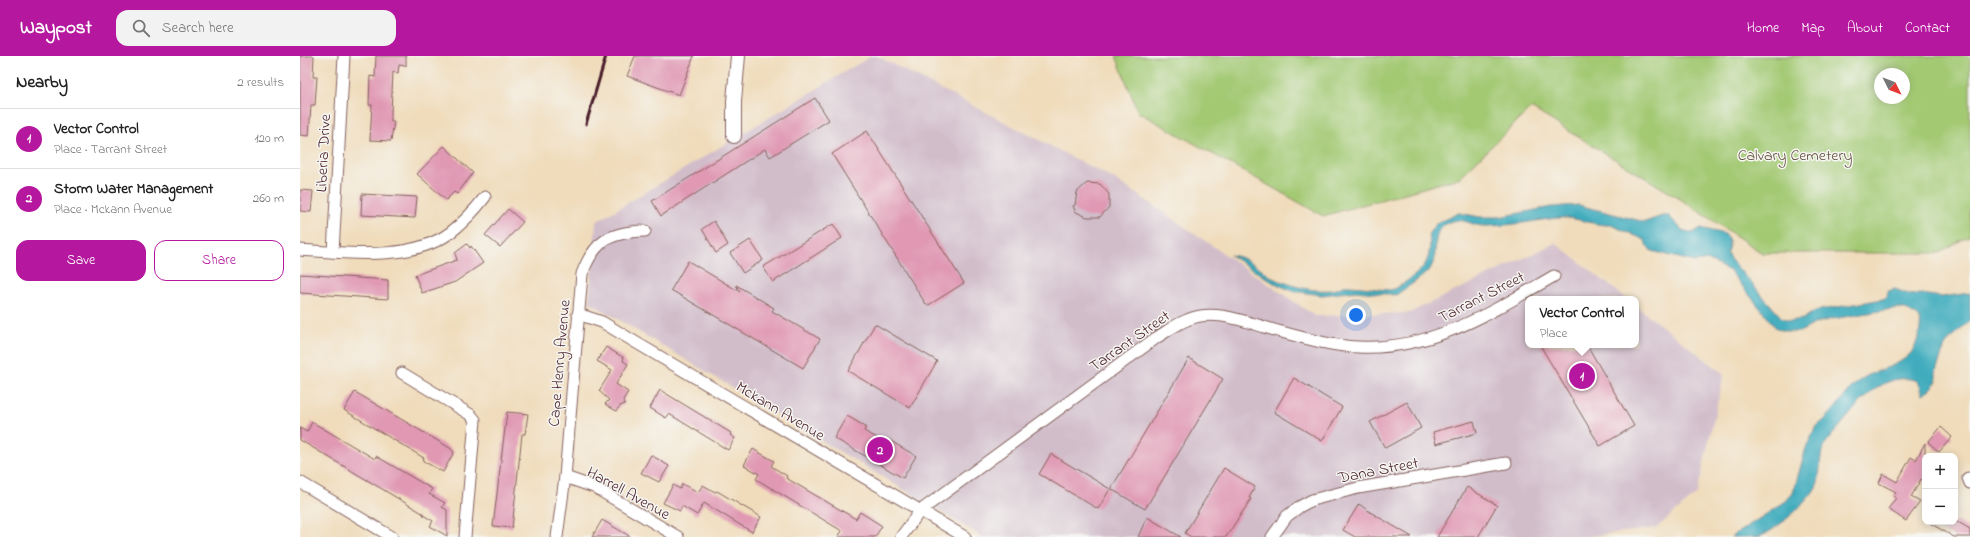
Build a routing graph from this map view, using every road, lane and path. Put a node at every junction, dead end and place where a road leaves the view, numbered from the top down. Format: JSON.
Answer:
{"nodes":[{"id":1,"x":344,"y":56,"type":"edge"},
{"id":2,"x":738,"y":56,"type":"edge"},
{"id":3,"x":734,"y":136,"type":"dead end"},
{"id":4,"x":485,"y":197,"type":"dead end"},
{"id":5,"x":645,"y":231,"type":"dead end"},
{"id":6,"x":300,"y":250,"type":"edge"},
{"id":7,"x":333,"y":252,"type":"junction"},
{"id":8,"x":1554,"y":276,"type":"dead end"},
{"id":9,"x":578,"y":314,"type":"junction"},
{"id":10,"x":402,"y":373,"type":"dead end"},
{"id":11,"x":1506,"y":463,"type":"dead end"},
{"id":12,"x":565,"y":477,"type":"junction"},
{"id":13,"x":300,"y":482,"type":"edge"},
{"id":14,"x":920,"y":511,"type":"junction"},
{"id":15,"x":392,"y":537,"type":"edge"},
{"id":16,"x":465,"y":537,"type":"edge"},
{"id":17,"x":557,"y":537,"type":"edge"},
{"id":18,"x":678,"y":537,"type":"edge"},
{"id":19,"x":901,"y":537,"type":"edge"},
{"id":20,"x":965,"y":537,"type":"edge"},
{"id":21,"x":1272,"y":537,"type":"edge"}],
"edges":[{"from":1,"to":7,"type":"street","name":"Liberia Drive"},
{"from":2,"to":3,"type":"street"},
{"from":4,"to":7,"type":"street"},
{"from":5,"to":9,"type":"street","name":"Cape Henry Avenue"},
{"from":6,"to":7,"type":"street"},
{"from":8,"to":14,"type":"street","name":"Tarrant Street"},
{"from":9,"to":12,"type":"street","name":"Cape Henry Avenue"},
{"from":9,"to":14,"type":"street","name":"Mckann Avenue"},
{"from":10,"to":16,"type":"street"},
{"from":11,"to":21,"type":"street","name":"Dana Street"},
{"from":12,"to":17,"type":"street","name":"Cape Henry Avenue"},
{"from":12,"to":18,"type":"street","name":"Harrell Avenue"},
{"from":13,"to":15,"type":"street"},
{"from":14,"to":19,"type":"street","name":"Tarrant Street"},
{"from":14,"to":20,"type":"street","name":"Mckann Avenue"}]}
